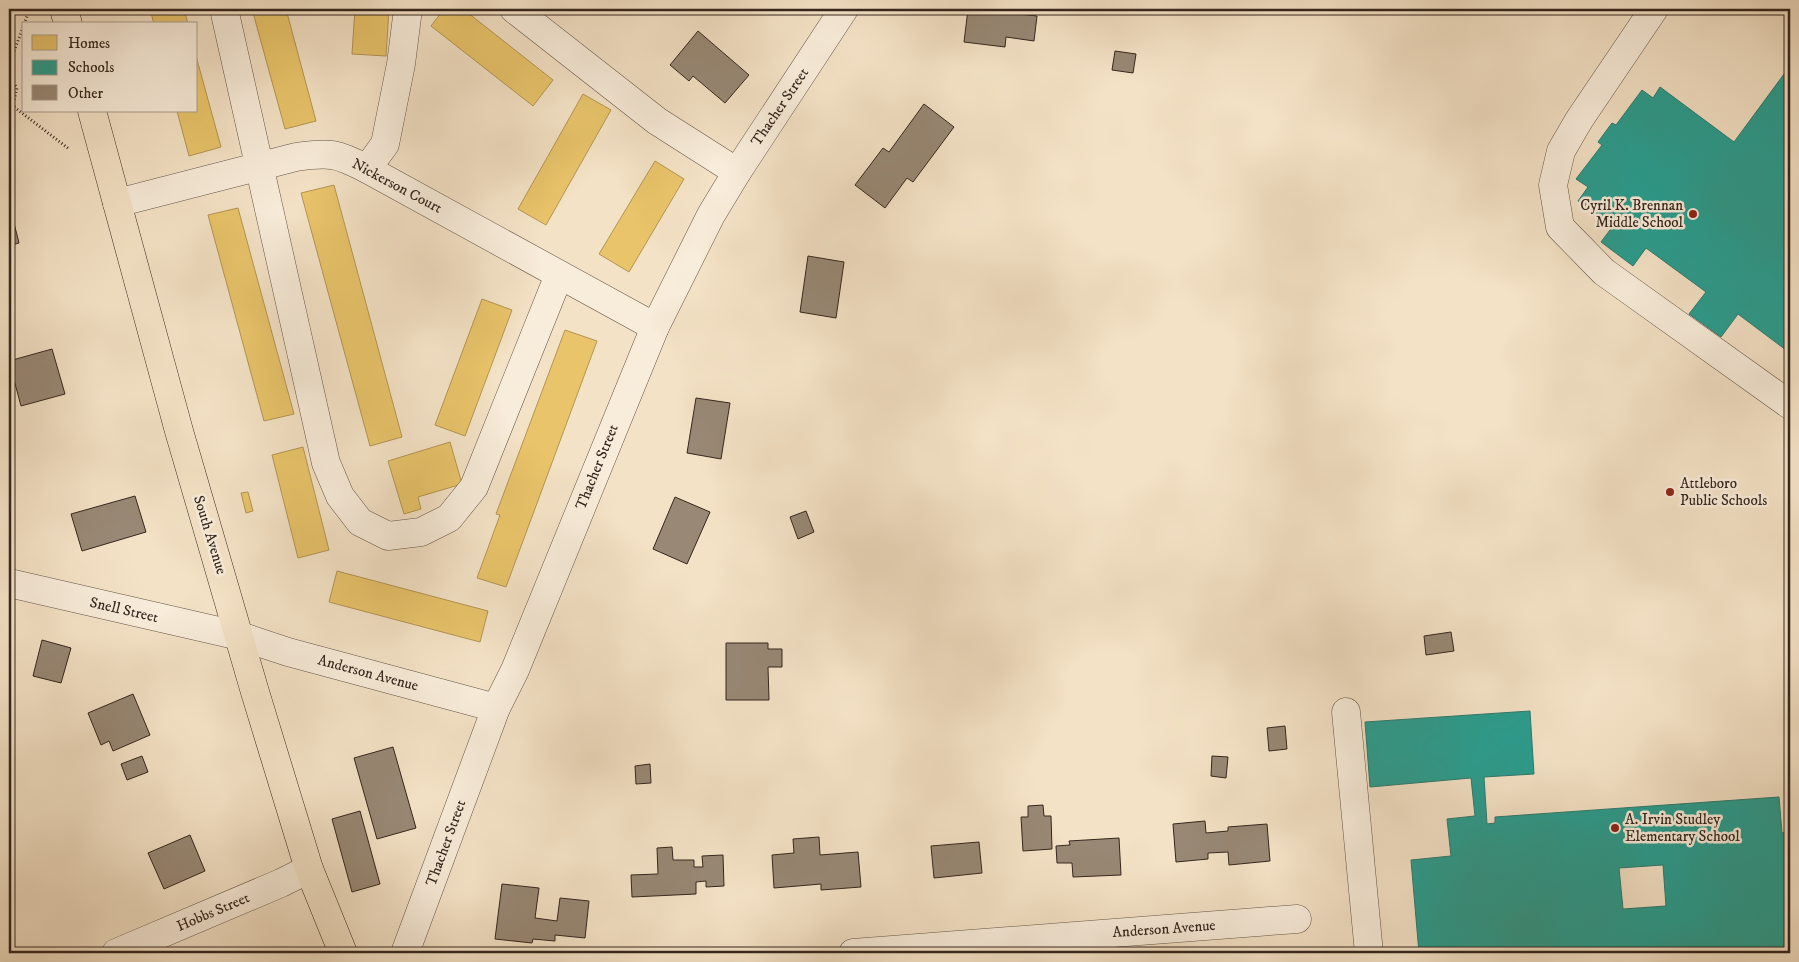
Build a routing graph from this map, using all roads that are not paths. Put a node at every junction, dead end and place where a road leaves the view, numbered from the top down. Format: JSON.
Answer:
{"nodes":[{"id":1,"x":64,"y":9,"type":"edge"},
{"id":2,"x":224,"y":9,"type":"edge"},
{"id":3,"x":408,"y":9,"type":"edge"},
{"id":4,"x":514,"y":9,"type":"edge"},
{"id":5,"x":844,"y":9,"type":"edge"},
{"id":6,"x":1654,"y":9,"type":"edge"},
{"id":7,"x":67,"y":22,"type":"edge"},
{"id":8,"x":92,"y":112,"type":"edge"},
{"id":9,"x":260,"y":168,"type":"junction"},
{"id":10,"x":367,"y":169,"type":"junction"},
{"id":11,"x":737,"y":172,"type":"junction"},
{"id":12,"x":117,"y":203,"type":"junction"},
{"id":13,"x":559,"y":275,"type":"junction"},
{"id":14,"x":654,"y":327,"type":"junction"},
{"id":15,"x":1790,"y":405,"type":"edge"},
{"id":16,"x":9,"y":582,"type":"edge"},
{"id":17,"x":240,"y":636,"type":"junction"},
{"id":18,"x":496,"y":708,"type":"junction"},
{"id":19,"x":1346,"y":712,"type":"dead end"},
{"id":20,"x":309,"y":869,"type":"junction"},
{"id":21,"x":1297,"y":919,"type":"dead end"},
{"id":22,"x":116,"y":953,"type":"edge"},
{"id":23,"x":343,"y":953,"type":"edge"},
{"id":24,"x":405,"y":953,"type":"edge"},
{"id":25,"x":853,"y":953,"type":"edge"},
{"id":26,"x":1369,"y":953,"type":"edge"}],
"edges":[{"from":1,"to":7,"type":"highway"},
{"from":2,"to":9,"type":"street"},
{"from":3,"to":10,"type":"street"},
{"from":4,"to":11,"type":"street"},
{"from":5,"to":11,"type":"street","name":"Thacher Street"},
{"from":6,"to":15,"type":"street"},
{"from":8,"to":12,"type":"highway","name":"South Avenue"},
{"from":9,"to":10,"type":"street","name":"Nickerson Court"},
{"from":9,"to":12,"type":"street","name":"Nickerson Court"},
{"from":9,"to":13,"type":"street"},
{"from":10,"to":13,"type":"street","name":"Nickerson Court"},
{"from":11,"to":14,"type":"street","name":"Thacher Street"},
{"from":12,"to":17,"type":"highway","name":"South Avenue"},
{"from":13,"to":14,"type":"street","name":"Nickerson Court"},
{"from":14,"to":18,"type":"street","name":"Thacher Street"},
{"from":16,"to":17,"type":"street","name":"Snell Street"},
{"from":17,"to":18,"type":"street","name":"Anderson Avenue"},
{"from":17,"to":20,"type":"highway","name":"South Avenue"},
{"from":18,"to":24,"type":"street","name":"Thacher Street"},
{"from":19,"to":26,"type":"street"},
{"from":20,"to":22,"type":"street","name":"Hobbs Street"},
{"from":20,"to":23,"type":"highway","name":"South Avenue"},
{"from":21,"to":25,"type":"street","name":"Anderson Avenue"}]}
